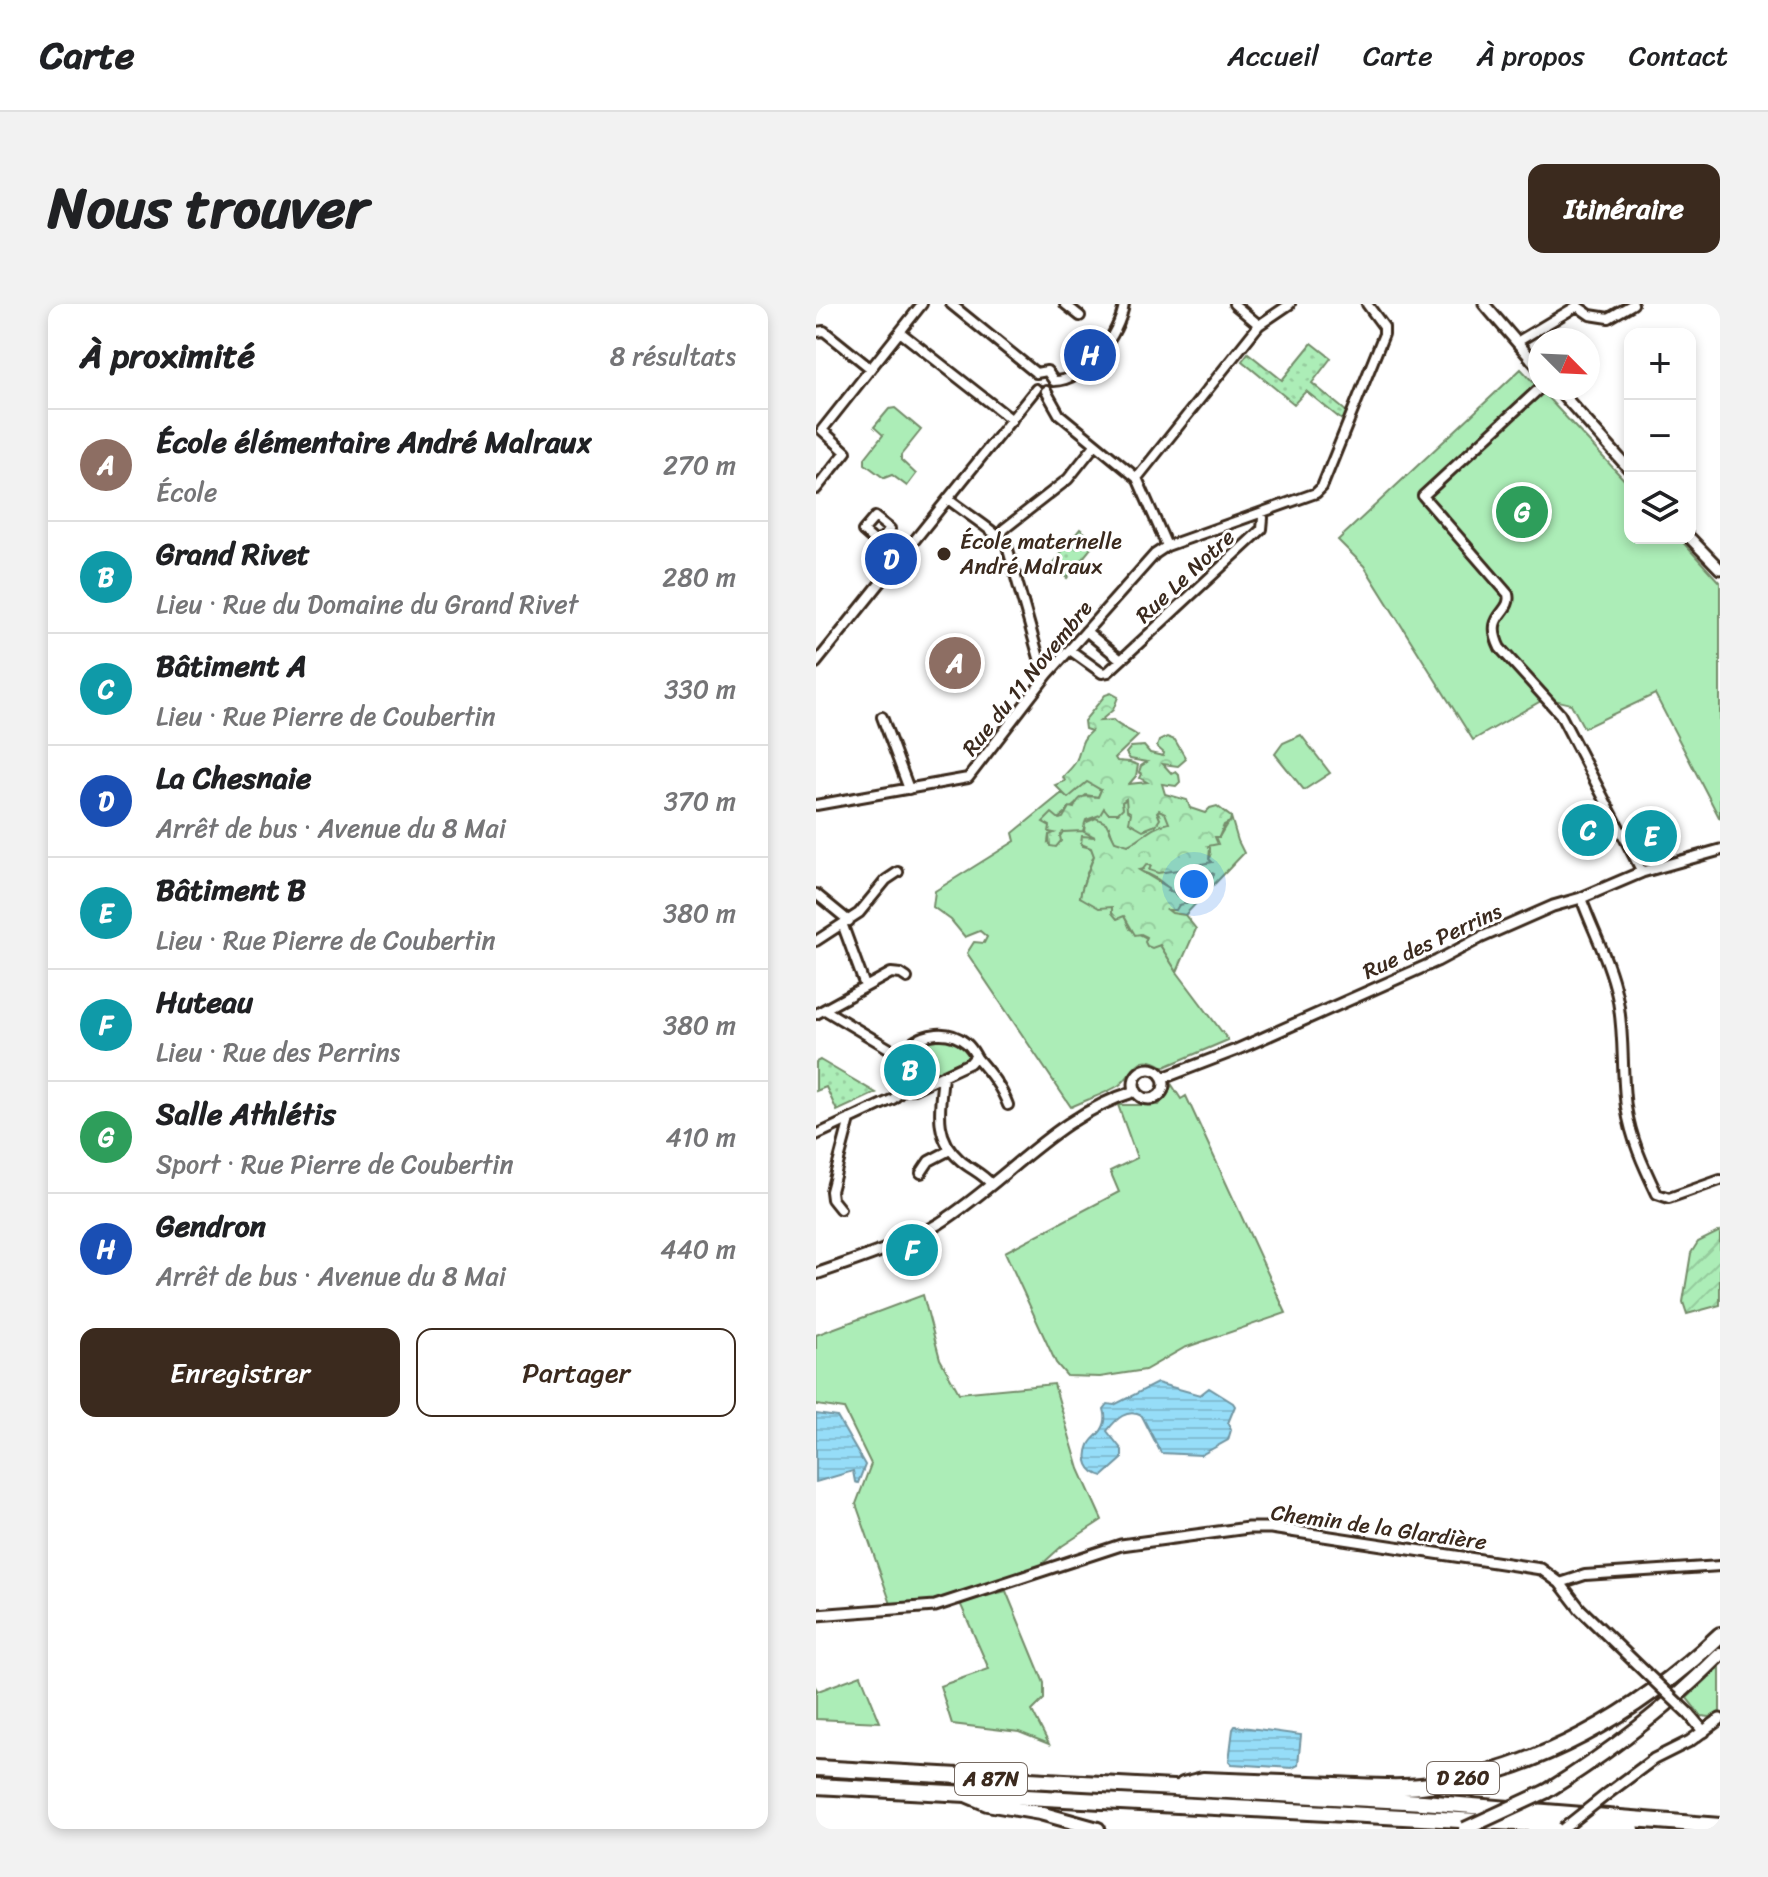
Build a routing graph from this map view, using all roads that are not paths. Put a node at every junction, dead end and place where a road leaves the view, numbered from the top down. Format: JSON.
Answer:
{"nodes":[{"id":1,"x":922,"y":304,"type":"edge"},
{"id":2,"x":951,"y":304,"type":"edge"},
{"id":3,"x":971,"y":304,"type":"edge"},
{"id":4,"x":1065,"y":304,"type":"edge"},
{"id":5,"x":1124,"y":304,"type":"edge"},
{"id":6,"x":1234,"y":304,"type":"edge"},
{"id":7,"x":1290,"y":304,"type":"edge"},
{"id":8,"x":1367,"y":304,"type":"edge"},
{"id":9,"x":1484,"y":304,"type":"edge"},
{"id":10,"x":1633,"y":304,"type":"edge"},
{"id":11,"x":1577,"y":305,"type":"edge"},
{"id":12,"x":963,"y":314,"type":"junction"},
{"id":13,"x":1080,"y":316,"type":"dead end"},
{"id":14,"x":1259,"y":325,"type":"junction"},
{"id":15,"x":816,"y":332,"type":"edge"},
{"id":16,"x":900,"y":332,"type":"junction"},
{"id":17,"x":1517,"y":342,"type":"junction"},
{"id":18,"x":1528,"y":355,"type":"edge"},
{"id":19,"x":870,"y":368,"type":"junction"},
{"id":20,"x":1036,"y":373,"type":"junction"},
{"id":21,"x":1054,"y":381,"type":"junction"},
{"id":22,"x":1036,"y":389,"type":"junction"},
{"id":23,"x":1046,"y":391,"type":"junction"},
{"id":24,"x":1528,"y":399,"type":"edge"},
{"id":25,"x":1568,"y":400,"type":"edge"},
{"id":26,"x":1012,"y":420,"type":"junction"},
{"id":27,"x":1095,"y":445,"type":"junction"},
{"id":28,"x":1624,"y":463,"type":"edge"},
{"id":29,"x":1137,"y":478,"type":"junction"},
{"id":30,"x":816,"y":489,"type":"edge"},
{"id":31,"x":948,"y":499,"type":"junction"},
{"id":32,"x":1261,"y":513,"type":"junction"},
{"id":33,"x":1000,"y":536,"type":"junction"},
{"id":34,"x":878,"y":544,"type":"dead end"},
{"id":35,"x":1696,"y":544,"type":"edge"},
{"id":36,"x":1167,"y":546,"type":"junction"},
{"id":37,"x":1720,"y":569,"type":"edge"},
{"id":38,"x":883,"y":579,"type":"junction"},
{"id":39,"x":1086,"y":631,"type":"junction"},
{"id":40,"x":1070,"y":650,"type":"junction"},
{"id":41,"x":1121,"y":660,"type":"junction"},
{"id":42,"x":816,"y":663,"type":"edge"},
{"id":43,"x":1048,"y":674,"type":"junction"},
{"id":44,"x":882,"y":717,"type":"dead end"},
{"id":45,"x":909,"y":789,"type":"junction"},
{"id":46,"x":816,"y":805,"type":"edge"},
{"id":47,"x":1720,"y":850,"type":"edge"},
{"id":48,"x":898,"y":872,"type":"dead end"},
{"id":49,"x":1642,"y":872,"type":"junction"},
{"id":50,"x":816,"y":894,"type":"edge"},
{"id":51,"x":1581,"y":898,"type":"junction"},
{"id":52,"x":846,"y":923,"type":"junction"},
{"id":53,"x":816,"y":941,"type":"edge"},
{"id":54,"x":907,"y":978,"type":"dead end"},
{"id":55,"x":865,"y":986,"type":"junction"},
{"id":56,"x":821,"y":1012,"type":"edge"},
{"id":57,"x":900,"y":1055,"type":"junction"},
{"id":58,"x":975,"y":1057,"type":"junction"},
{"id":59,"x":943,"y":1076,"type":"junction"},
{"id":60,"x":1163,"y":1078,"type":"junction"},
{"id":61,"x":904,"y":1089,"type":"junction"},
{"id":62,"x":1136,"y":1091,"type":"junction"},
{"id":63,"x":1008,"y":1105,"type":"dead end"},
{"id":64,"x":850,"y":1119,"type":"junction"},
{"id":65,"x":816,"y":1135,"type":"edge"},
{"id":66,"x":950,"y":1150,"type":"junction"},
{"id":67,"x":921,"y":1173,"type":"dead end"},
{"id":68,"x":1720,"y":1180,"type":"edge"},
{"id":69,"x":991,"y":1184,"type":"junction"},
{"id":70,"x":840,"y":1209,"type":"dead end"},
{"id":71,"x":816,"y":1274,"type":"edge"},
{"id":72,"x":1720,"y":1566,"type":"edge"},
{"id":73,"x":1560,"y":1583,"type":"junction"},
{"id":74,"x":816,"y":1615,"type":"edge"},
{"id":75,"x":1720,"y":1635,"type":"edge"},
{"id":76,"x":1720,"y":1655,"type":"edge"},
{"id":77,"x":1720,"y":1719,"type":"edge"},
{"id":78,"x":1704,"y":1732,"type":"junction"},
{"id":79,"x":816,"y":1768,"type":"edge"},
{"id":80,"x":816,"y":1786,"type":"edge"},
{"id":81,"x":1166,"y":1789,"type":"junction"},
{"id":82,"x":961,"y":1794,"type":"junction"},
{"id":83,"x":1720,"y":1826,"type":"edge"},
{"id":84,"x":1098,"y":1829,"type":"edge"},
{"id":85,"x":1465,"y":1829,"type":"edge"},
{"id":86,"x":1563,"y":1829,"type":"edge"},
{"id":87,"x":1632,"y":1829,"type":"edge"}],
"edges":[{"from":1,"to":16,"type":"street"},
{"from":2,"to":12,"type":"street"},
{"from":3,"to":12,"type":"street"},
{"from":4,"to":13,"type":"street"},
{"from":5,"to":21,"type":"street"},
{"from":6,"to":14,"type":"street"},
{"from":7,"to":14,"type":"street"},
{"from":8,"to":32,"type":"street","name":"Rue du 11 Novembre"},
{"from":9,"to":17,"type":"street"},
{"from":10,"to":11,"type":"street"},
{"from":11,"to":17,"type":"street"},
{"from":12,"to":20,"type":"street"},
{"from":14,"to":29,"type":"street"},
{"from":15,"to":19,"type":"street"},
{"from":16,"to":19,"type":"street"},
{"from":16,"to":26,"type":"street"},
{"from":17,"to":18,"type":"street"},
{"from":19,"to":30,"type":"street"},
{"from":20,"to":21,"type":"street"},
{"from":20,"to":22,"type":"street"},
{"from":21,"to":23,"type":"street"},
{"from":22,"to":23,"type":"street"},
{"from":22,"to":26,"type":"street"},
{"from":23,"to":27,"type":"street"},
{"from":24,"to":49,"type":"street"},
{"from":25,"to":28,"type":"street"},
{"from":26,"to":31,"type":"street"},
{"from":27,"to":29,"type":"street"},
{"from":27,"to":33,"type":"street"},
{"from":29,"to":36,"type":"street"},
{"from":31,"to":33,"type":"street"},
{"from":31,"to":38,"type":"street"},
{"from":32,"to":36,"type":"street","name":"Rue du 11 Novembre"},
{"from":32,"to":41,"type":"street","name":"Rue Le Notre"},
{"from":33,"to":43,"type":"street"},
{"from":34,"to":38,"type":"street"},
{"from":35,"to":37,"type":"street"},
{"from":36,"to":39,"type":"street","name":"Rue du 11 Novembre"},
{"from":38,"to":42,"type":"street"},
{"from":39,"to":40,"type":"street","name":"Rue du 11 Novembre"},
{"from":39,"to":41,"type":"street"},
{"from":40,"to":41,"type":"street"},
{"from":40,"to":43,"type":"street","name":"Rue du 11 Novembre"},
{"from":43,"to":45,"type":"street","name":"Rue du 11 Novembre"},
{"from":44,"to":45,"type":"street"},
{"from":45,"to":46,"type":"street","name":"Rue du 11 Novembre"},
{"from":47,"to":49,"type":"street","name":"Rue des Perrins"},
{"from":48,"to":52,"type":"street"},
{"from":49,"to":51,"type":"street","name":"Rue des Perrins"},
{"from":50,"to":52,"type":"street"},
{"from":51,"to":60,"type":"street","name":"Rue des Perrins"},
{"from":51,"to":68,"type":"street"},
{"from":52,"to":53,"type":"street"},
{"from":52,"to":55,"type":"street"},
{"from":54,"to":55,"type":"street"},
{"from":55,"to":56,"type":"street"},
{"from":56,"to":57,"type":"street"},
{"from":57,"to":58,"type":"street"},
{"from":57,"to":61,"type":"street"},
{"from":58,"to":59,"type":"street"},
{"from":58,"to":63,"type":"street"},
{"from":59,"to":61,"type":"street"},
{"from":59,"to":66,"type":"street"},
{"from":60,"to":62,"type":"street"},
{"from":60,"to":62,"type":"street"},
{"from":61,"to":64,"type":"street"},
{"from":62,"to":69,"type":"street"},
{"from":64,"to":65,"type":"street"},
{"from":64,"to":70,"type":"street"},
{"from":66,"to":67,"type":"street"},
{"from":66,"to":69,"type":"street"},
{"from":69,"to":71,"type":"street"},
{"from":72,"to":73,"type":"street"},
{"from":73,"to":74,"type":"street","name":"Chemin de la Glardière"},
{"from":73,"to":78,"type":"street","name":"Chemin de la Glardière","bridge":true},
{"from":75,"to":81,"type":"highway","number":"D 260"},
{"from":76,"to":85,"type":"highway","number":"D 260","bridge":true},
{"from":77,"to":78,"type":"street"},
{"from":78,"to":86,"type":"street","bridge":true},
{"from":79,"to":81,"type":"highway","number":"A 87N"},
{"from":80,"to":82,"type":"highway","number":"A 87N"},
{"from":81,"to":83,"type":"highway","number":"A 87N"},
{"from":82,"to":84,"type":"highway"},
{"from":82,"to":87,"type":"highway","number":"A 87N"}]}
